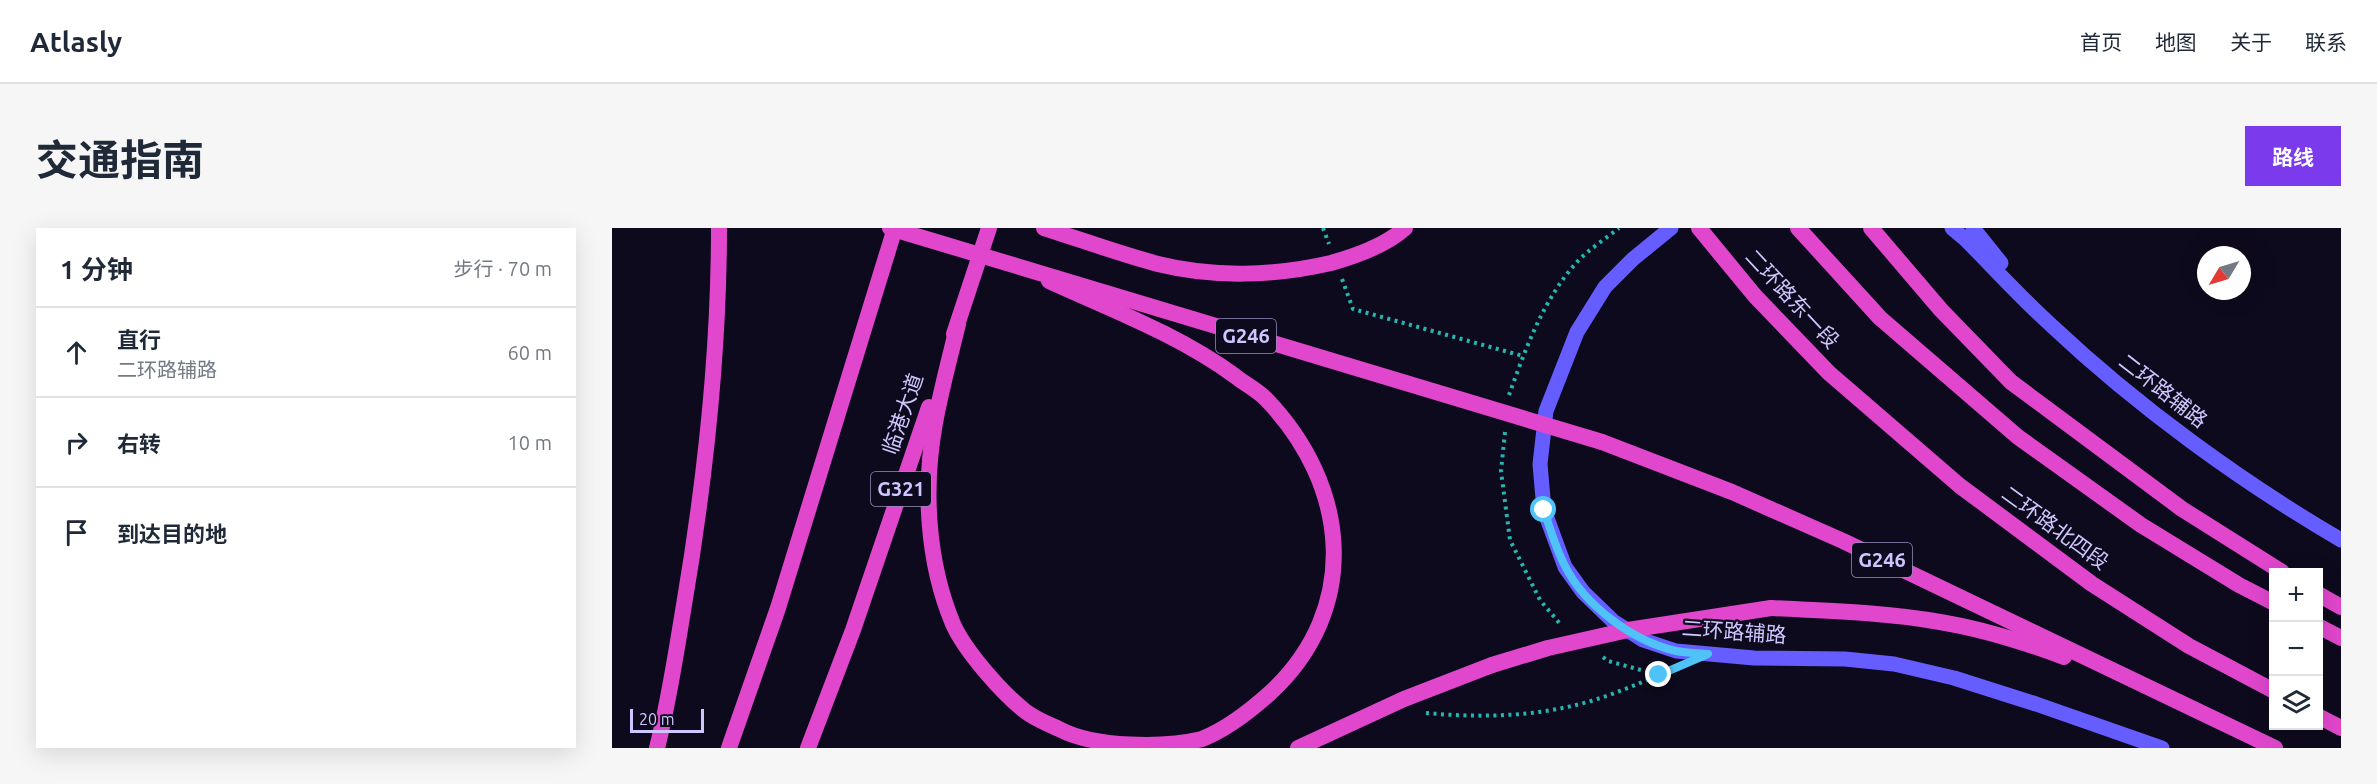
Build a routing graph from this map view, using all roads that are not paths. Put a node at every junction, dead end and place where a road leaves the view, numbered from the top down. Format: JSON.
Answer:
{"nodes":[{"id":1,"x":719,"y":228,"type":"edge"},
{"id":2,"x":890,"y":228,"type":"edge"},
{"id":3,"x":895,"y":228,"type":"edge"},
{"id":4,"x":990,"y":228,"type":"edge"},
{"id":5,"x":1044,"y":228,"type":"edge"},
{"id":6,"x":1405,"y":228,"type":"edge"},
{"id":7,"x":1671,"y":228,"type":"edge"},
{"id":8,"x":1699,"y":228,"type":"edge"},
{"id":9,"x":1798,"y":228,"type":"edge"},
{"id":10,"x":1870,"y":228,"type":"edge"},
{"id":11,"x":1952,"y":228,"type":"edge"},
{"id":12,"x":1973,"y":228,"type":"edge"},
{"id":13,"x":1018,"y":267,"type":"junction"},
{"id":14,"x":958,"y":324,"type":"junction"},
{"id":15,"x":2051,"y":326,"type":"junction"},
{"id":16,"x":1829,"y":373,"type":"joint"},
{"id":17,"x":2341,"y":540,"type":"edge"},
{"id":18,"x":2274,"y":568,"type":"edge"},
{"id":19,"x":2323,"y":596,"type":"edge"},
{"id":20,"x":2269,"y":600,"type":"edge"},
{"id":21,"x":2341,"y":607,"type":"edge"},
{"id":22,"x":2323,"y":628,"type":"edge"},
{"id":23,"x":2341,"y":638,"type":"edge"},
{"id":24,"x":2269,"y":689,"type":"edge"},
{"id":25,"x":2156,"y":690,"type":"junction"},
{"id":26,"x":2323,"y":718,"type":"edge"},
{"id":27,"x":2341,"y":728,"type":"edge"},
{"id":28,"x":657,"y":748,"type":"edge"},
{"id":29,"x":729,"y":748,"type":"edge"},
{"id":30,"x":808,"y":748,"type":"edge"},
{"id":31,"x":1298,"y":748,"type":"edge"},
{"id":32,"x":2162,"y":748,"type":"edge"},
{"id":33,"x":2275,"y":748,"type":"edge"}],
"edges":[{"from":1,"to":28,"type":"highway"},
{"from":2,"to":13,"type":"highway","number":"G246","bridge":true},
{"from":3,"to":29,"type":"highway"},
{"from":4,"to":14,"type":"highway","name":"临港大道","number":"G321"},
{"from":5,"to":6,"type":"highway","bridge":true},
{"from":7,"to":32,"type":"main road","name":"二环路辅路"},
{"from":8,"to":16,"type":"highway","name":"二环路东一段"},
{"from":9,"to":20,"type":"highway"},
{"from":10,"to":18,"type":"highway"},
{"from":11,"to":15,"type":"main road","name":"二环路辅路"},
{"from":12,"to":15,"type":"main road"},
{"from":13,"to":14,"type":"highway","bridge":true},
{"from":13,"to":25,"type":"highway","number":"G246","bridge":true},
{"from":14,"to":30,"type":"highway","name":"临港大道","number":"G321"},
{"from":15,"to":17,"type":"main road","name":"二环路辅路"},
{"from":16,"to":24,"type":"highway","name":"二环路北四段"},
{"from":19,"to":21,"type":"highway"},
{"from":22,"to":23,"type":"highway"},
{"from":25,"to":31,"type":"highway","bridge":true},
{"from":25,"to":33,"type":"highway","number":"G246"},
{"from":26,"to":27,"type":"highway"}]}
